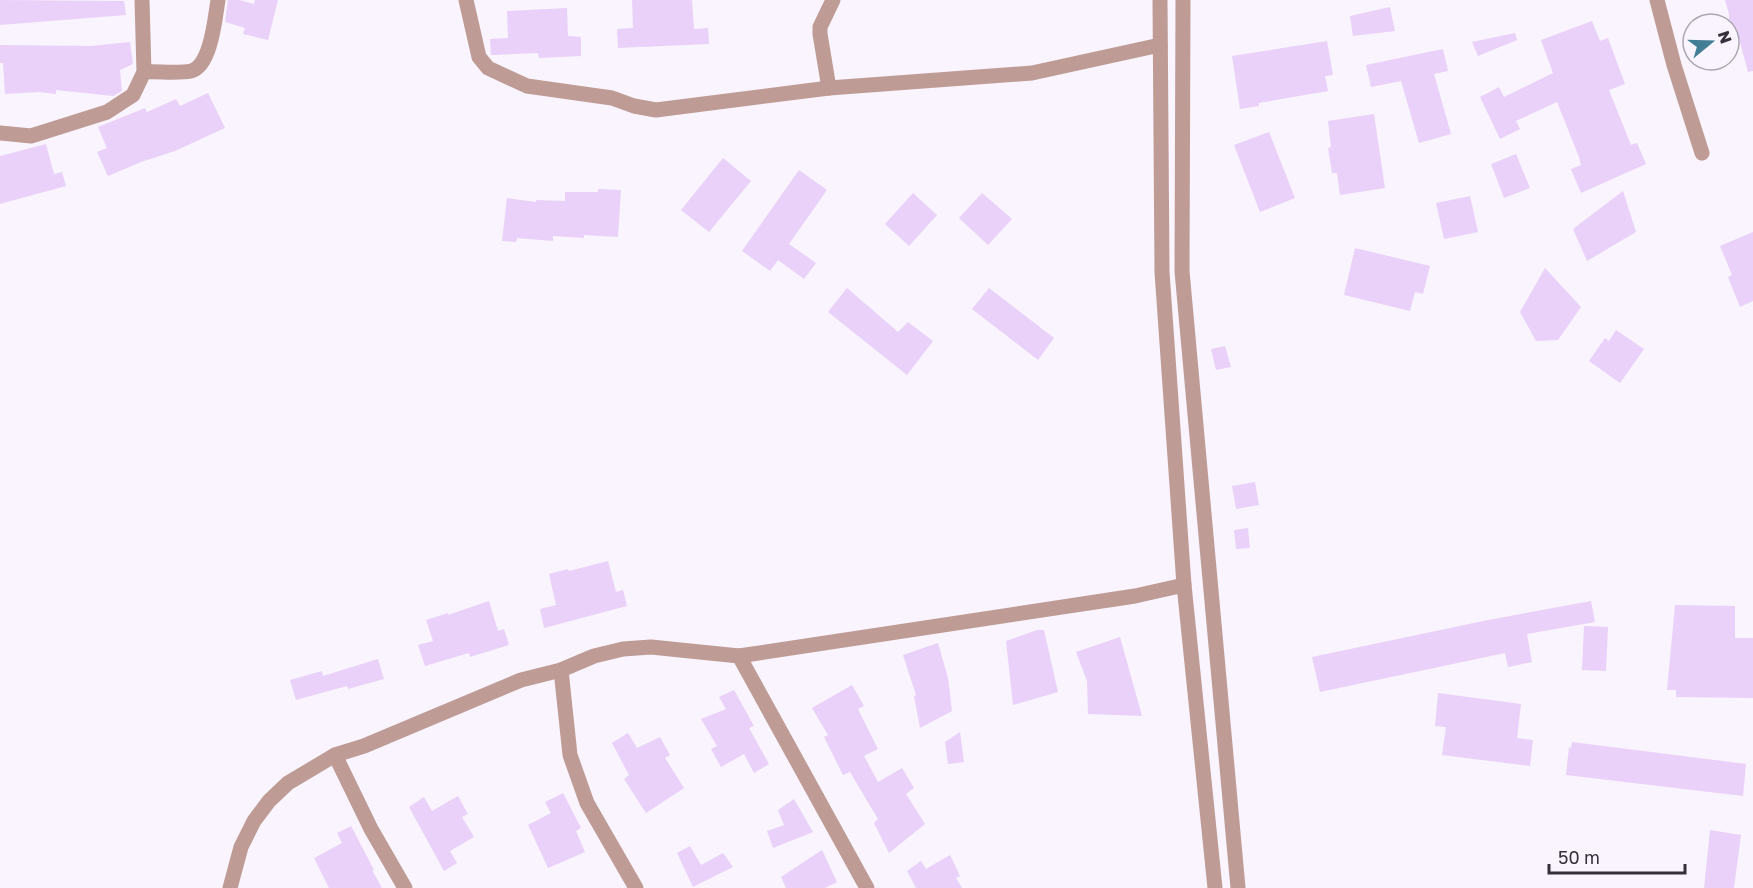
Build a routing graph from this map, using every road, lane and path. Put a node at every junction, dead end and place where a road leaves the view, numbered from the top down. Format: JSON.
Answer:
{"nodes":[{"id":1,"x":142,"y":0,"type":"edge"},
{"id":2,"x":218,"y":0,"type":"edge"},
{"id":3,"x":466,"y":0,"type":"edge"},
{"id":4,"x":833,"y":0,"type":"edge"},
{"id":5,"x":1160,"y":0,"type":"edge"},
{"id":6,"x":1184,"y":0,"type":"edge"},
{"id":7,"x":1657,"y":0,"type":"edge"},
{"id":8,"x":1160,"y":45,"type":"junction"},
{"id":9,"x":144,"y":72,"type":"junction"},
{"id":10,"x":829,"y":88,"type":"junction"},
{"id":11,"x":0,"y":133,"type":"edge"},
{"id":12,"x":1702,"y":153,"type":"dead end"},
{"id":13,"x":1182,"y":270,"type":"junction"},
{"id":14,"x":1162,"y":272,"type":"junction"},
{"id":15,"x":1184,"y":585,"type":"junction"},
{"id":16,"x":739,"y":656,"type":"junction"},
{"id":17,"x":561,"y":670,"type":"junction"},
{"id":18,"x":334,"y":755,"type":"junction"},
{"id":19,"x":1233,"y":844,"type":"junction"},
{"id":20,"x":1211,"y":846,"type":"junction"},
{"id":21,"x":230,"y":888,"type":"edge"},
{"id":22,"x":405,"y":888,"type":"edge"},
{"id":23,"x":636,"y":888,"type":"edge"},
{"id":24,"x":867,"y":888,"type":"edge"},
{"id":25,"x":1215,"y":888,"type":"edge"},
{"id":26,"x":1238,"y":888,"type":"edge"}],
"edges":[{"from":1,"to":9,"type":"street"},
{"from":2,"to":9,"type":"street"},
{"from":3,"to":10,"type":"street"},
{"from":4,"to":10,"type":"street"},
{"from":5,"to":8,"type":"street"},
{"from":6,"to":13,"type":"street"},
{"from":7,"to":12,"type":"street"},
{"from":8,"to":10,"type":"street"},
{"from":8,"to":14,"type":"street"},
{"from":9,"to":11,"type":"street"},
{"from":13,"to":14,"type":"street"},
{"from":13,"to":19,"type":"street"},
{"from":14,"to":15,"type":"street"},
{"from":15,"to":16,"type":"street"},
{"from":15,"to":20,"type":"street"},
{"from":16,"to":17,"type":"street"},
{"from":16,"to":24,"type":"street"},
{"from":17,"to":18,"type":"street"},
{"from":17,"to":23,"type":"street"},
{"from":18,"to":21,"type":"street"},
{"from":18,"to":22,"type":"street"},
{"from":19,"to":20,"type":"street"},
{"from":19,"to":26,"type":"street"},
{"from":20,"to":25,"type":"street"}]}
